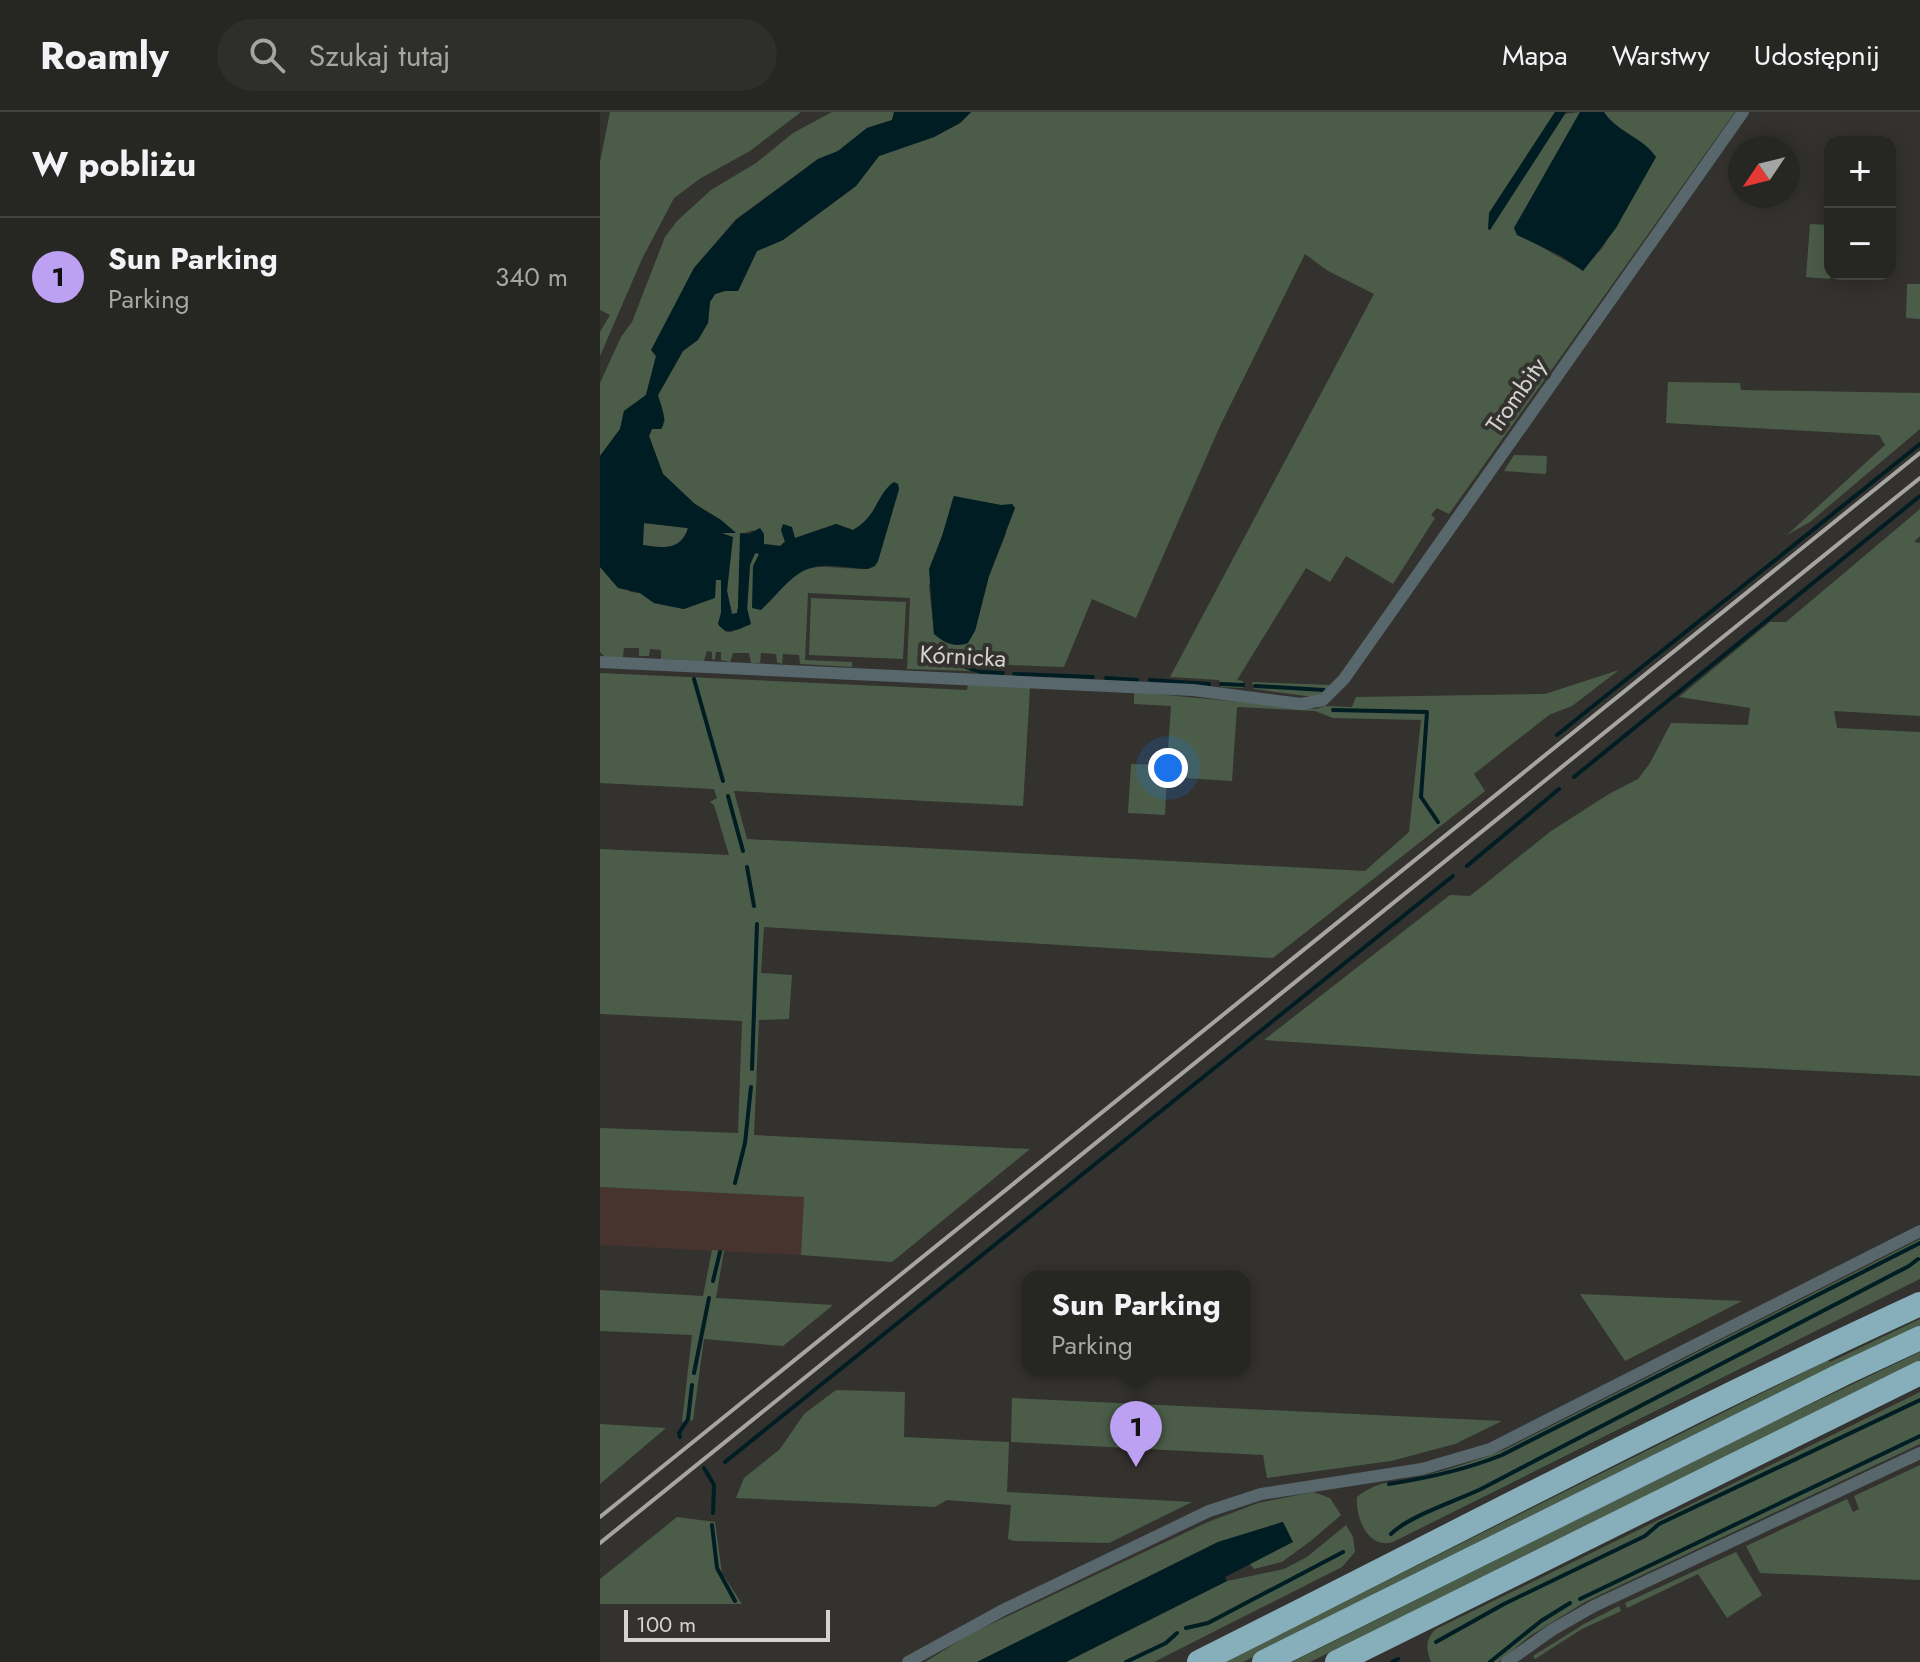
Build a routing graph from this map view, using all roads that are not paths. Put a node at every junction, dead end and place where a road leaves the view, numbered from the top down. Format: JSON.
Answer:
{"nodes":[{"id":1,"x":1743,"y":112,"type":"edge"},
{"id":2,"x":600,"y":662,"type":"edge"},
{"id":3,"x":1323,"y":700,"type":"joint"},
{"id":4,"x":1920,"y":1231,"type":"edge"},
{"id":5,"x":1920,"y":1304,"type":"edge"},
{"id":6,"x":1920,"y":1338,"type":"edge"},
{"id":7,"x":1920,"y":1373,"type":"edge"},
{"id":8,"x":1920,"y":1453,"type":"edge"},
{"id":9,"x":908,"y":1662,"type":"edge"},
{"id":10,"x":1199,"y":1662,"type":"edge"},
{"id":11,"x":1264,"y":1662,"type":"edge"},
{"id":12,"x":1337,"y":1662,"type":"edge"},
{"id":13,"x":1507,"y":1662,"type":"edge"}],
"edges":[{"from":1,"to":3,"type":"street","name":"Trombity"},
{"from":2,"to":3,"type":"street","name":"Kórnicka"},
{"from":4,"to":9,"type":"street"},
{"from":5,"to":10,"type":"highway"},
{"from":6,"to":11,"type":"highway"},
{"from":7,"to":12,"type":"highway"},
{"from":8,"to":13,"type":"street"}]}
